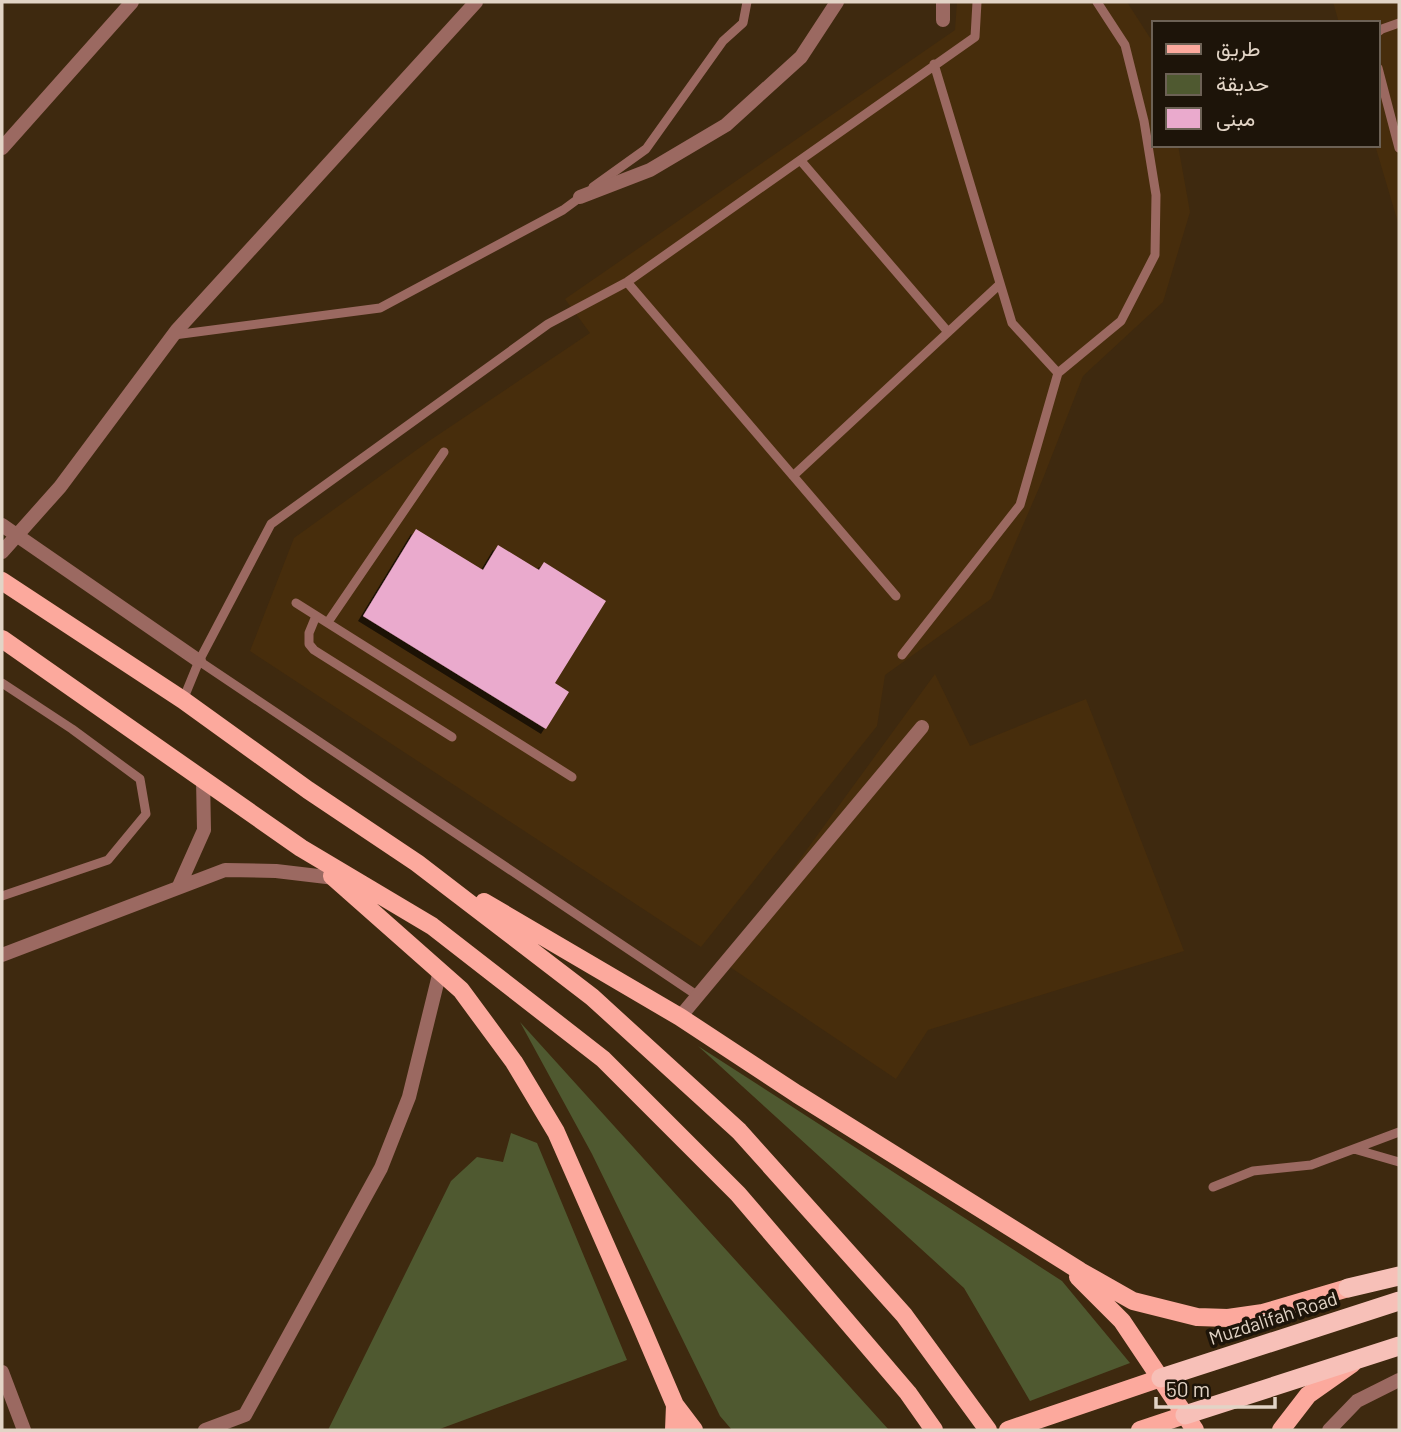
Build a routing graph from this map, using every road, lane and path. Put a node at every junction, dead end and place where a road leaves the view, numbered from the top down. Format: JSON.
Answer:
{"nodes":[{"id":1,"x":131,"y":2,"type":"edge"},
{"id":2,"x":476,"y":2,"type":"edge"},
{"id":3,"x":747,"y":2,"type":"edge"},
{"id":4,"x":837,"y":2,"type":"edge"},
{"id":5,"x":943,"y":2,"type":"edge"},
{"id":6,"x":978,"y":2,"type":"edge"},
{"id":7,"x":1097,"y":2,"type":"edge"},
{"id":8,"x":943,"y":20,"type":"dead end"},
{"id":9,"x":1399,"y":23,"type":"edge"},
{"id":10,"x":1380,"y":30,"type":"edge"},
{"id":11,"x":934,"y":64,"type":"junction"},
{"id":12,"x":1380,"y":76,"type":"edge"},
{"id":13,"x":2,"y":148,"type":"edge"},
{"id":14,"x":1399,"y":148,"type":"edge"},
{"id":15,"x":801,"y":162,"type":"junction"},
{"id":16,"x":580,"y":197,"type":"junction"},
{"id":17,"x":627,"y":282,"type":"junction"},
{"id":18,"x":1000,"y":284,"type":"junction"},
{"id":19,"x":948,"y":332,"type":"junction"},
{"id":20,"x":174,"y":335,"type":"junction"},
{"id":21,"x":1058,"y":373,"type":"junction"},
{"id":22,"x":444,"y":452,"type":"dead end"},
{"id":23,"x":793,"y":476,"type":"junction"},
{"id":24,"x":2,"y":525,"type":"edge"},
{"id":25,"x":17,"y":535,"type":"junction"},
{"id":26,"x":2,"y":552,"type":"edge"},
{"id":27,"x":2,"y":581,"type":"edge"},
{"id":28,"x":896,"y":596,"type":"dead end"},
{"id":29,"x":296,"y":603,"type":"dead end"},
{"id":30,"x":316,"y":616,"type":"junction"},
{"id":31,"x":328,"y":622,"type":"junction"},
{"id":32,"x":2,"y":639,"type":"edge"},
{"id":33,"x":902,"y":655,"type":"dead end"},
{"id":34,"x":199,"y":661,"type":"junction"},
{"id":35,"x":2,"y":683,"type":"edge"},
{"id":36,"x":183,"y":700,"type":"junction"},
{"id":37,"x":922,"y":727,"type":"dead end"},
{"id":38,"x":452,"y":737,"type":"dead end"},
{"id":39,"x":572,"y":776,"type":"dead end"},
{"id":40,"x":203,"y":779,"type":"junction"},
{"id":41,"x":301,"y":848,"type":"junction"},
{"id":42,"x":418,"y":863,"type":"junction"},
{"id":43,"x":335,"y":878,"type":"junction"},
{"id":44,"x":179,"y":886,"type":"junction"},
{"id":45,"x":2,"y":896,"type":"edge"},
{"id":46,"x":2,"y":955,"type":"edge"},
{"id":47,"x":440,"y":971,"type":"junction"},
{"id":48,"x":698,"y":996,"type":"junction"},
{"id":49,"x":680,"y":1017,"type":"junction"},
{"id":50,"x":1399,"y":1132,"type":"edge"},
{"id":51,"x":1354,"y":1149,"type":"junction"},
{"id":52,"x":1399,"y":1162,"type":"edge"},
{"id":53,"x":1213,"y":1187,"type":"dead end"},
{"id":54,"x":1058,"y":1257,"type":"junction"},
{"id":55,"x":1399,"y":1270,"type":"edge"},
{"id":56,"x":1399,"y":1276,"type":"edge"},
{"id":57,"x":1349,"y":1288,"type":"junction"},
{"id":58,"x":1399,"y":1301,"type":"edge"},
{"id":59,"x":1399,"y":1346,"type":"edge"},
{"id":60,"x":1399,"y":1352,"type":"edge"},
{"id":61,"x":1360,"y":1359,"type":"junction"},
{"id":62,"x":2,"y":1372,"type":"edge"},
{"id":63,"x":1161,"y":1378,"type":"junction"},
{"id":64,"x":1399,"y":1380,"type":"edge"},
{"id":65,"x":675,"y":1405,"type":"junction"},
{"id":66,"x":1190,"y":1423,"type":"edge"},
{"id":67,"x":24,"y":1430,"type":"edge"},
{"id":68,"x":205,"y":1430,"type":"edge"},
{"id":69,"x":674,"y":1430,"type":"edge"},
{"id":70,"x":694,"y":1430,"type":"edge"},
{"id":71,"x":934,"y":1430,"type":"edge"},
{"id":72,"x":988,"y":1430,"type":"edge"},
{"id":73,"x":1008,"y":1430,"type":"edge"},
{"id":74,"x":1140,"y":1430,"type":"edge"},
{"id":75,"x":1281,"y":1430,"type":"edge"},
{"id":76,"x":1329,"y":1430,"type":"edge"}],
"edges":[{"from":1,"to":13,"type":"street"},
{"from":2,"to":20,"type":"street"},
{"from":3,"to":16,"type":"lane"},
{"from":4,"to":16,"type":"street"},
{"from":5,"to":8,"type":"street"},
{"from":6,"to":11,"type":"lane"},
{"from":7,"to":21,"type":"lane"},
{"from":9,"to":10,"type":"lane"},
{"from":11,"to":15,"type":"lane"},
{"from":11,"to":18,"type":"lane"},
{"from":12,"to":14,"type":"lane"},
{"from":15,"to":17,"type":"lane"},
{"from":15,"to":19,"type":"lane"},
{"from":16,"to":20,"type":"lane"},
{"from":17,"to":23,"type":"lane"},
{"from":17,"to":34,"type":"lane"},
{"from":18,"to":19,"type":"lane"},
{"from":18,"to":21,"type":"lane"},
{"from":19,"to":23,"type":"lane"},
{"from":20,"to":25,"type":"street"},
{"from":21,"to":33,"type":"lane"},
{"from":22,"to":31,"type":"lane"},
{"from":23,"to":28,"type":"lane"},
{"from":24,"to":25,"type":"street"},
{"from":25,"to":26,"type":"street"},
{"from":25,"to":34,"type":"street"},
{"from":27,"to":36,"type":"main road"},
{"from":29,"to":30,"type":"lane"},
{"from":30,"to":31,"type":"lane"},
{"from":30,"to":38,"type":"lane"},
{"from":31,"to":39,"type":"lane"},
{"from":32,"to":40,"type":"main road"},
{"from":34,"to":36,"type":"lane"},
{"from":34,"to":48,"type":"lane"},
{"from":35,"to":45,"type":"lane"},
{"from":36,"to":42,"type":"main road"},
{"from":37,"to":48,"type":"street"},
{"from":40,"to":41,"type":"main road"},
{"from":40,"to":44,"type":"street"},
{"from":41,"to":43,"type":"main road"},
{"from":41,"to":71,"type":"main road"},
{"from":42,"to":49,"type":"main road"},
{"from":42,"to":72,"type":"main road"},
{"from":43,"to":44,"type":"street"},
{"from":43,"to":47,"type":"main road"},
{"from":44,"to":46,"type":"street"},
{"from":47,"to":65,"type":"main road"},
{"from":47,"to":68,"type":"street"},
{"from":48,"to":49,"type":"street"},
{"from":49,"to":54,"type":"main road"},
{"from":50,"to":51,"type":"lane"},
{"from":51,"to":52,"type":"lane"},
{"from":51,"to":53,"type":"lane"},
{"from":54,"to":57,"type":"main road"},
{"from":54,"to":63,"type":"main road"},
{"from":55,"to":57,"type":"street"},
{"from":56,"to":57,"type":"highway"},
{"from":58,"to":63,"type":"highway","name":"Muzdalifah Road"},
{"from":59,"to":61,"type":"highway"},
{"from":60,"to":61,"type":"highway"},
{"from":61,"to":66,"type":"highway"},
{"from":61,"to":75,"type":"main road"},
{"from":62,"to":67,"type":"street"},
{"from":63,"to":66,"type":"main road"},
{"from":63,"to":73,"type":"main road"},
{"from":64,"to":76,"type":"street"},
{"from":65,"to":69,"type":"main road"},
{"from":65,"to":70,"type":"main road"},
{"from":66,"to":74,"type":"main road"}]}
